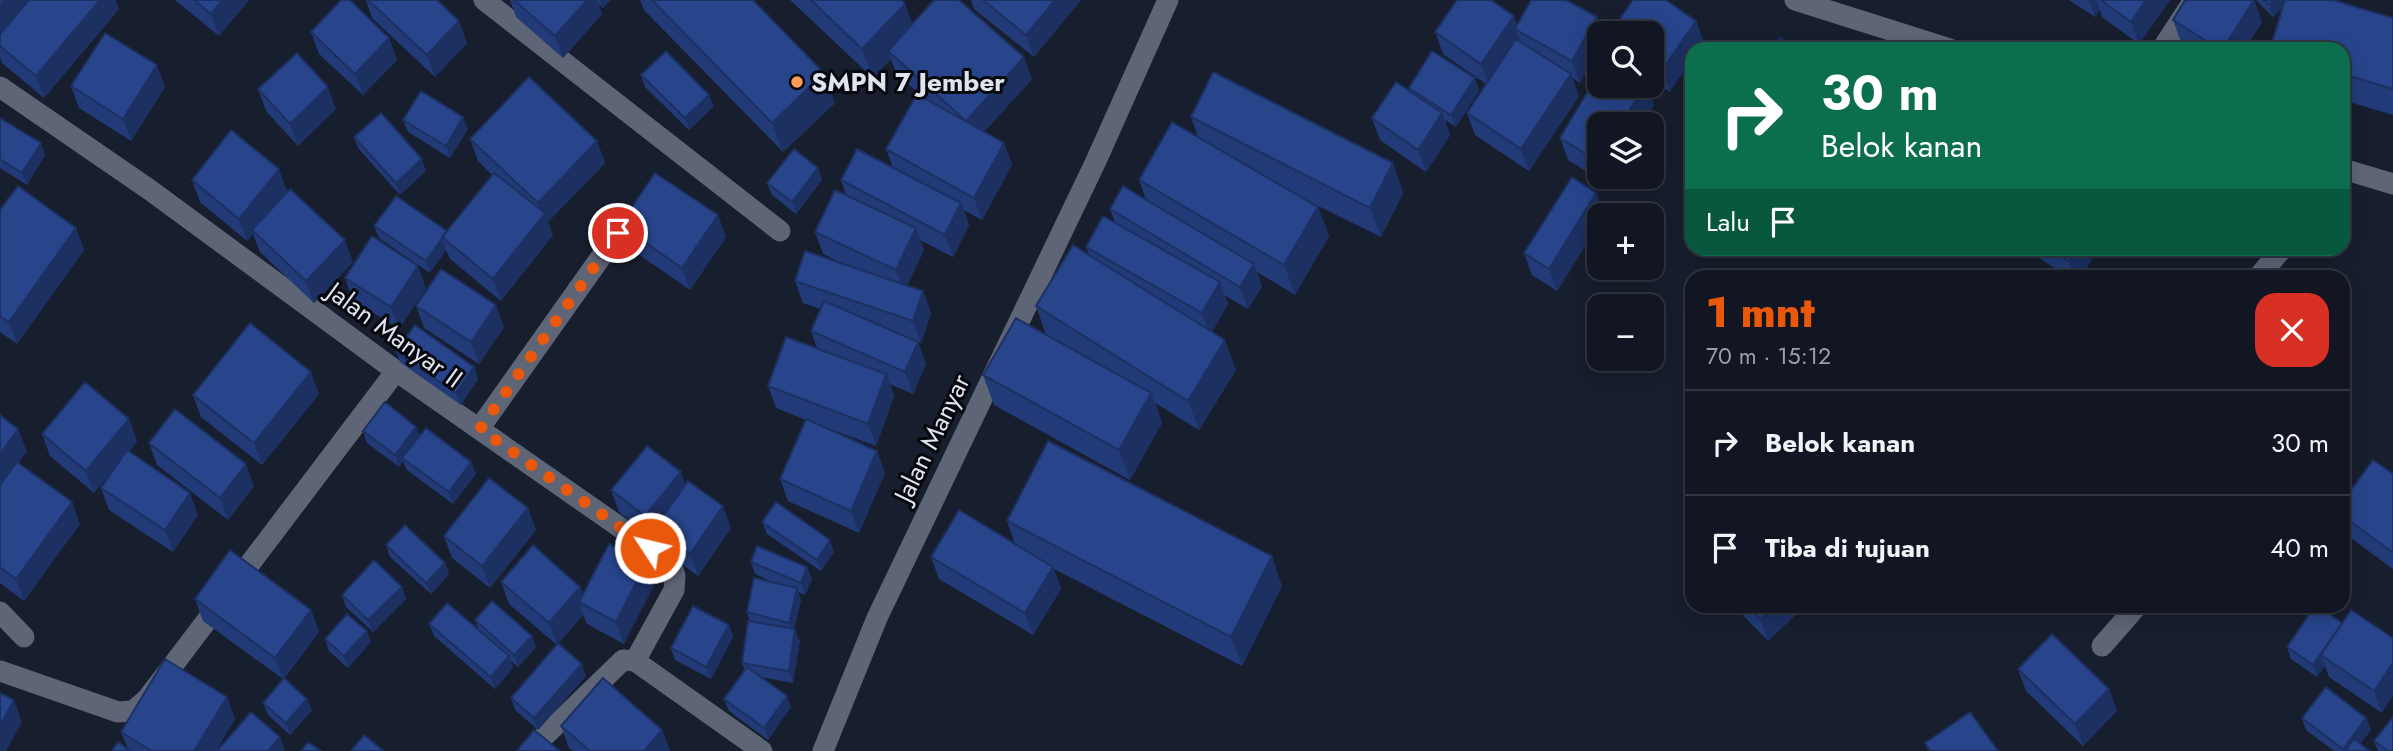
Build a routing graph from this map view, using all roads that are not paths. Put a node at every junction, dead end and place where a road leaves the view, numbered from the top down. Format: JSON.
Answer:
{"nodes":[{"id":1,"x":484,"y":0,"type":"edge"},
{"id":2,"x":1168,"y":0,"type":"edge"},
{"id":3,"x":1795,"y":0,"type":"edge"},
{"id":4,"x":2194,"y":0,"type":"edge"},
{"id":5,"x":1928,"y":42,"type":"edge"},
{"id":6,"x":2167,"y":42,"type":"edge"},
{"id":7,"x":0,"y":87,"type":"edge"},
{"id":8,"x":2350,"y":173,"type":"edge"},
{"id":9,"x":2393,"y":184,"type":"edge"},
{"id":10,"x":780,"y":231,"type":"dead end"},
{"id":11,"x":618,"y":233,"type":"edge"},
{"id":12,"x":2276,"y":256,"type":"edge"},
{"id":13,"x":2264,"y":270,"type":"edge"},
{"id":14,"x":396,"y":371,"type":"junction"},
{"id":15,"x":480,"y":429,"type":"junction"},
{"id":16,"x":0,"y":612,"type":"edge"},
{"id":17,"x":2131,"y":613,"type":"edge"},
{"id":18,"x":24,"y":637,"type":"dead end"},
{"id":19,"x":2102,"y":646,"type":"dead end"},
{"id":20,"x":635,"y":661,"type":"junction"},
{"id":21,"x":0,"y":671,"type":"edge"},
{"id":22,"x":529,"y":751,"type":"edge"},
{"id":23,"x":762,"y":751,"type":"edge"},
{"id":24,"x":823,"y":751,"type":"edge"}],
"edges":[{"from":1,"to":10,"type":"street"},
{"from":2,"to":24,"type":"street","name":"Jalan Manyar"},
{"from":3,"to":5,"type":"street"},
{"from":4,"to":6,"type":"street"},
{"from":7,"to":14,"type":"street","name":"Jalan Manyar II"},
{"from":8,"to":9,"type":"street"},
{"from":11,"to":15,"type":"street"},
{"from":12,"to":13,"type":"street"},
{"from":14,"to":15,"type":"street","name":"Jalan Manyar II"},
{"from":14,"to":21,"type":"street"},
{"from":15,"to":20,"type":"street","name":"Jalan Manyar II"},
{"from":16,"to":18,"type":"street"},
{"from":17,"to":19,"type":"street"},
{"from":20,"to":22,"type":"street"},
{"from":20,"to":23,"type":"street"}]}
